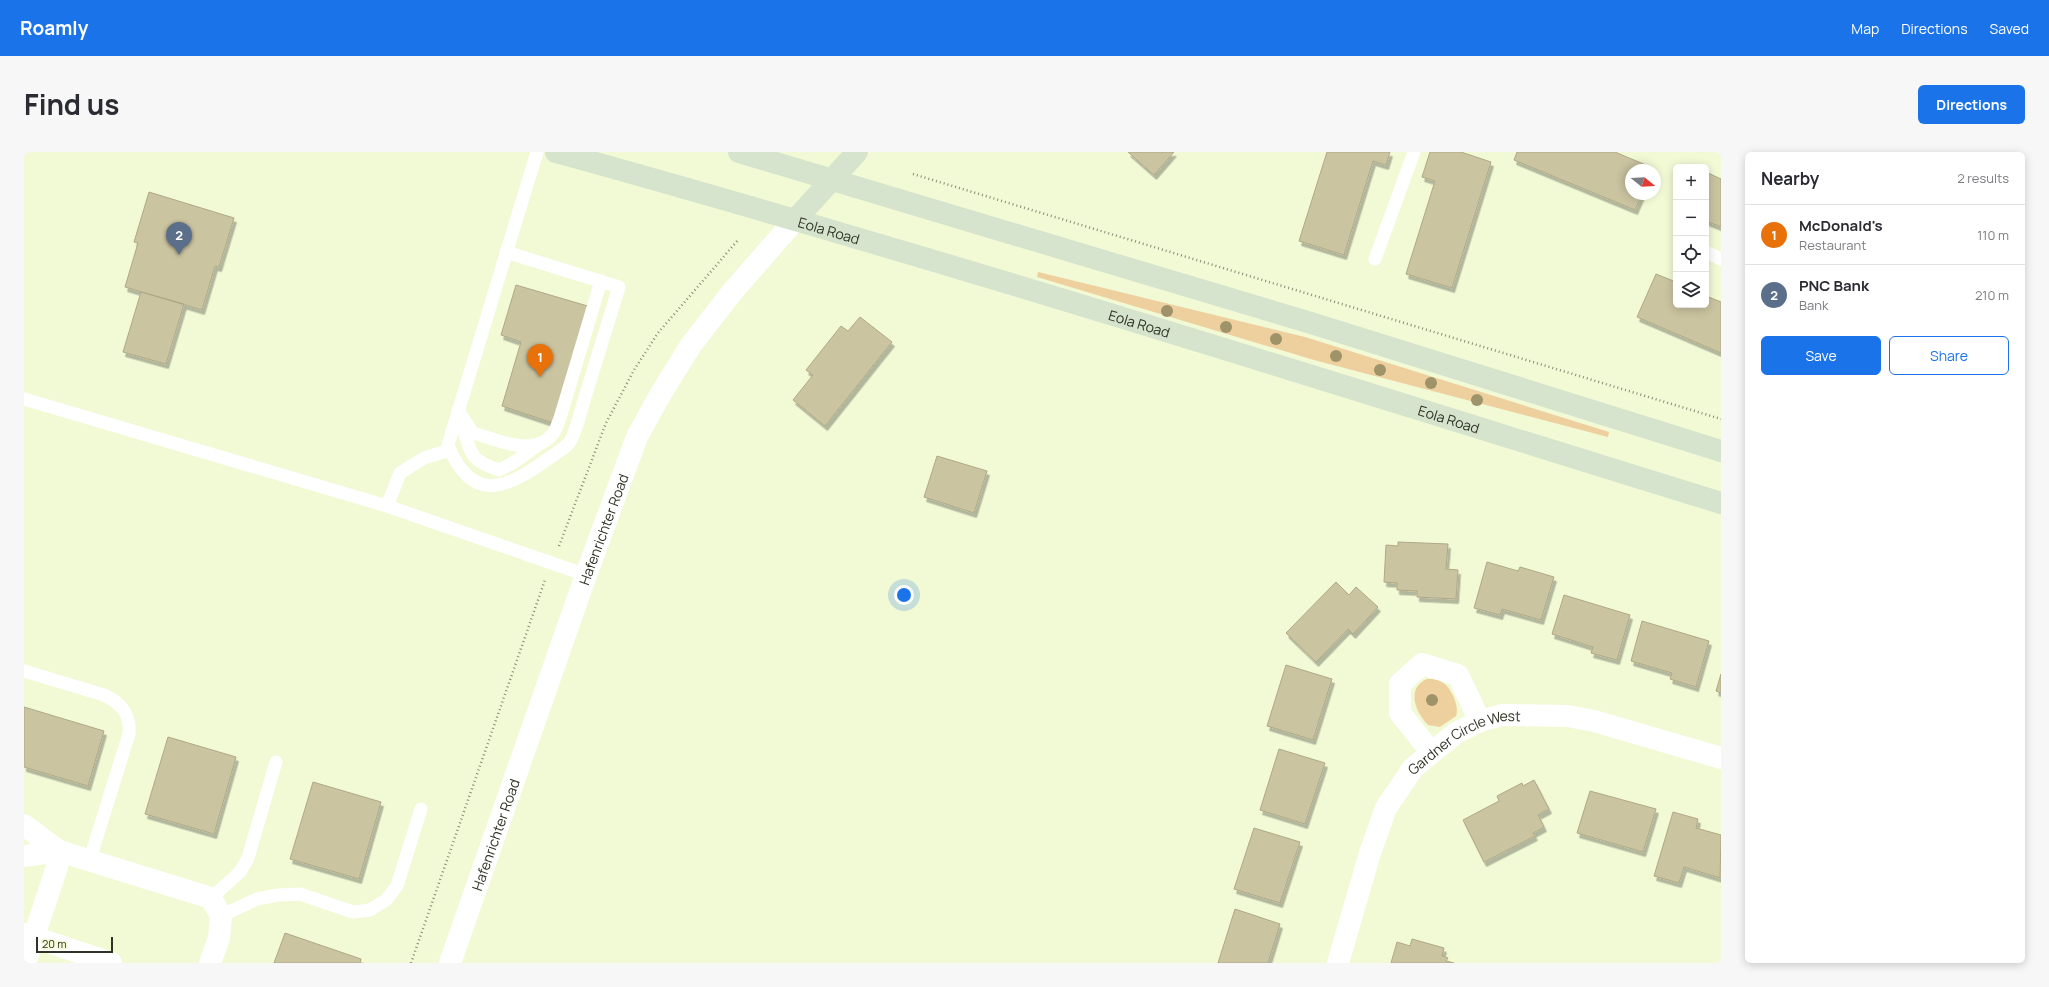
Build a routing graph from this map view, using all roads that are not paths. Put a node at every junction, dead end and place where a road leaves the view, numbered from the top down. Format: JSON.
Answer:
{"nodes":[{"id":1,"x":537,"y":152,"type":"edge"},
{"id":2,"x":556,"y":152,"type":"edge"},
{"id":3,"x":739,"y":152,"type":"edge"},
{"id":4,"x":857,"y":152,"type":"edge"},
{"id":5,"x":1414,"y":152,"type":"edge"},
{"id":6,"x":834,"y":179,"type":"junction"},
{"id":7,"x":796,"y":219,"type":"junction"},
{"id":8,"x":506,"y":252,"type":"junction"},
{"id":9,"x":1709,"y":253,"type":"edge"},
{"id":10,"x":1375,"y":259,"type":"dead end"},
{"id":11,"x":1721,"y":259,"type":"edge"},
{"id":12,"x":601,"y":281,"type":"junction"},
{"id":13,"x":24,"y":399,"type":"edge"},
{"id":14,"x":458,"y":410,"type":"junction"},
{"id":15,"x":537,"y":446,"type":"junction"},
{"id":16,"x":450,"y":450,"type":"junction"},
{"id":17,"x":1721,"y":451,"type":"edge"},
{"id":18,"x":1721,"y":503,"type":"edge"},
{"id":19,"x":388,"y":506,"type":"junction"},
{"id":20,"x":586,"y":574,"type":"junction"},
{"id":21,"x":24,"y":671,"type":"edge"},
{"id":22,"x":1480,"y":722,"type":"junction"},
{"id":23,"x":1431,"y":752,"type":"junction"},
{"id":24,"x":1721,"y":758,"type":"edge"},
{"id":25,"x":276,"y":762,"type":"dead end"},
{"id":26,"x":421,"y":809,"type":"dead end"},
{"id":27,"x":24,"y":825,"type":"edge"},
{"id":28,"x":59,"y":851,"type":"junction"},
{"id":29,"x":24,"y":856,"type":"edge"},
{"id":30,"x":90,"y":859,"type":"junction"},
{"id":31,"x":216,"y":907,"type":"junction"},
{"id":32,"x":29,"y":936,"type":"edge"},
{"id":33,"x":25,"y":963,"type":"edge"},
{"id":34,"x":111,"y":963,"type":"edge"},
{"id":35,"x":210,"y":963,"type":"edge"},
{"id":36,"x":450,"y":963,"type":"edge"},
{"id":37,"x":1338,"y":963,"type":"edge"}],
"edges":[{"from":1,"to":8,"type":"lane"},
{"from":2,"to":7,"type":"street","name":"Eola Road"},
{"from":3,"to":6,"type":"street"},
{"from":4,"to":6,"type":"street","name":"Hafenrichter Road"},
{"from":5,"to":10,"type":"lane"},
{"from":6,"to":7,"type":"street","name":"Hafenrichter Road"},
{"from":6,"to":17,"type":"street"},
{"from":7,"to":18,"type":"street","name":"Eola Road"},
{"from":7,"to":20,"type":"street","name":"Hafenrichter Road"},
{"from":8,"to":12,"type":"lane"},
{"from":8,"to":14,"type":"lane"},
{"from":9,"to":11,"type":"lane"},
{"from":12,"to":15,"type":"lane"},
{"from":12,"to":16,"type":"lane"},
{"from":13,"to":19,"type":"lane"},
{"from":14,"to":15,"type":"lane"},
{"from":14,"to":15,"type":"lane"},
{"from":14,"to":16,"type":"lane"},
{"from":16,"to":19,"type":"lane"},
{"from":19,"to":20,"type":"lane"},
{"from":20,"to":36,"type":"street","name":"Hafenrichter Road"},
{"from":21,"to":30,"type":"lane"},
{"from":22,"to":23,"type":"street","name":"Gardner Circle West"},
{"from":22,"to":23,"type":"street"},
{"from":22,"to":24,"type":"street","name":"Gardner Circle West"},
{"from":23,"to":37,"type":"street","name":"Gardner Circle West"},
{"from":25,"to":31,"type":"lane"},
{"from":26,"to":31,"type":"lane"},
{"from":27,"to":28,"type":"street"},
{"from":28,"to":29,"type":"street"},
{"from":28,"to":30,"type":"street"},
{"from":28,"to":32,"type":"street"},
{"from":30,"to":31,"type":"street"},
{"from":31,"to":35,"type":"street"},
{"from":32,"to":33,"type":"street"},
{"from":32,"to":34,"type":"street"}]}
